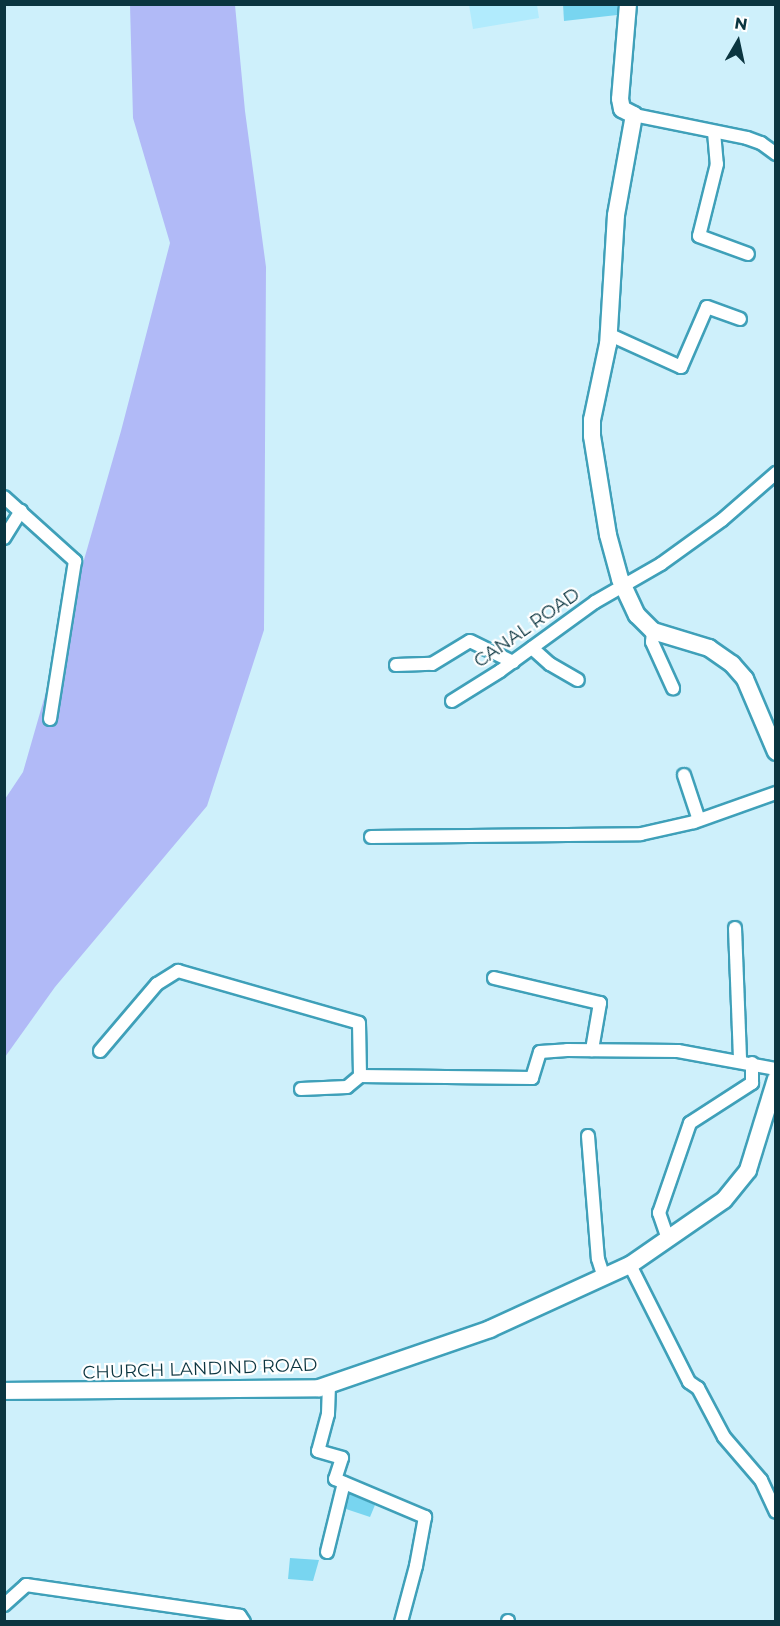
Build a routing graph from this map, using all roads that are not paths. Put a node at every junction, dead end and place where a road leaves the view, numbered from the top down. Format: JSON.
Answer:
{"nodes":[{"id":1,"x":628,"y":4,"type":"edge"},
{"id":2,"x":634,"y":115,"type":"junction"},
{"id":3,"x":714,"y":132,"type":"junction"},
{"id":4,"x":776,"y":154,"type":"edge"},
{"id":5,"x":748,"y":254,"type":"dead end"},
{"id":6,"x":740,"y":320,"type":"dead end"},
{"id":7,"x":608,"y":334,"type":"junction"},
{"id":8,"x":776,"y":473,"type":"edge"},
{"id":9,"x":4,"y":497,"type":"edge"},
{"id":10,"x":21,"y":511,"type":"junction"},
{"id":11,"x":4,"y":538,"type":"edge"},
{"id":12,"x":624,"y":586,"type":"junction"},
{"id":13,"x":653,"y":631,"type":"junction"},
{"id":14,"x":532,"y":648,"type":"junction"},
{"id":15,"x":513,"y":662,"type":"junction"},
{"id":16,"x":396,"y":665,"type":"dead end"},
{"id":17,"x":578,"y":680,"type":"dead end"},
{"id":18,"x":673,"y":688,"type":"dead end"},
{"id":19,"x":452,"y":701,"type":"dead end"},
{"id":20,"x":50,"y":719,"type":"dead end"},
{"id":21,"x":776,"y":752,"type":"edge"},
{"id":22,"x":684,"y":776,"type":"dead end"},
{"id":23,"x":776,"y":793,"type":"edge"},
{"id":24,"x":699,"y":820,"type":"junction"},
{"id":25,"x":370,"y":837,"type":"dead end"},
{"id":26,"x":735,"y":928,"type":"dead end"},
{"id":27,"x":494,"y":978,"type":"dead end"},
{"id":28,"x":592,"y":1050,"type":"junction"},
{"id":29,"x":100,"y":1052,"type":"dead end"},
{"id":30,"x":746,"y":1062,"type":"junction"},
{"id":31,"x":776,"y":1069,"type":"edge"},
{"id":32,"x":360,"y":1076,"type":"junction"},
{"id":33,"x":776,"y":1079,"type":"edge"},
{"id":34,"x":301,"y":1089,"type":"dead end"},
{"id":35,"x":588,"y":1136,"type":"dead end"},
{"id":36,"x":668,"y":1239,"type":"junction"},
{"id":37,"x":630,"y":1265,"type":"junction"},
{"id":38,"x":604,"y":1277,"type":"junction"},
{"id":39,"x":329,"y":1385,"type":"junction"},
{"id":40,"x":4,"y":1391,"type":"edge"},
{"id":41,"x":344,"y":1483,"type":"junction"},
{"id":42,"x":776,"y":1512,"type":"edge"},
{"id":43,"x":327,"y":1552,"type":"dead end"},
{"id":44,"x":4,"y":1605,"type":"edge"},
{"id":45,"x":244,"y":1622,"type":"edge"},
{"id":46,"x":401,"y":1622,"type":"edge"}],
"edges":[{"from":1,"to":2,"type":"main road"},
{"from":2,"to":3,"type":"street"},
{"from":2,"to":7,"type":"main road"},
{"from":3,"to":4,"type":"street"},
{"from":3,"to":5,"type":"street"},
{"from":6,"to":7,"type":"street"},
{"from":7,"to":12,"type":"main road"},
{"from":8,"to":12,"type":"street","name":"CANAL ROAD"},
{"from":9,"to":10,"type":"street"},
{"from":10,"to":11,"type":"street"},
{"from":10,"to":20,"type":"street"},
{"from":12,"to":13,"type":"main road"},
{"from":12,"to":14,"type":"street","name":"CANAL ROAD"},
{"from":13,"to":18,"type":"street"},
{"from":13,"to":21,"type":"main road"},
{"from":14,"to":15,"type":"street","name":"CANAL ROAD"},
{"from":14,"to":17,"type":"street"},
{"from":15,"to":16,"type":"street"},
{"from":15,"to":19,"type":"street","name":"CANAL ROAD"},
{"from":22,"to":24,"type":"street"},
{"from":23,"to":24,"type":"street"},
{"from":24,"to":25,"type":"street"},
{"from":26,"to":30,"type":"street"},
{"from":27,"to":28,"type":"street"},
{"from":28,"to":30,"type":"street"},
{"from":28,"to":32,"type":"street"},
{"from":29,"to":32,"type":"street"},
{"from":30,"to":31,"type":"street"},
{"from":30,"to":36,"type":"street"},
{"from":32,"to":34,"type":"street"},
{"from":33,"to":36,"type":"main road","name":"CHURCH LANDIND ROAD"},
{"from":35,"to":38,"type":"street"},
{"from":36,"to":37,"type":"main road","name":"CHURCH LANDIND ROAD"},
{"from":37,"to":38,"type":"main road","name":"CHURCH LANDIND ROAD"},
{"from":37,"to":42,"type":"street"},
{"from":38,"to":39,"type":"main road","name":"CHURCH LANDIND ROAD"},
{"from":39,"to":40,"type":"main road","name":"CHURCH LANDIND ROAD"},
{"from":39,"to":41,"type":"street"},
{"from":41,"to":43,"type":"street"},
{"from":41,"to":46,"type":"street"},
{"from":44,"to":45,"type":"street"}]}
